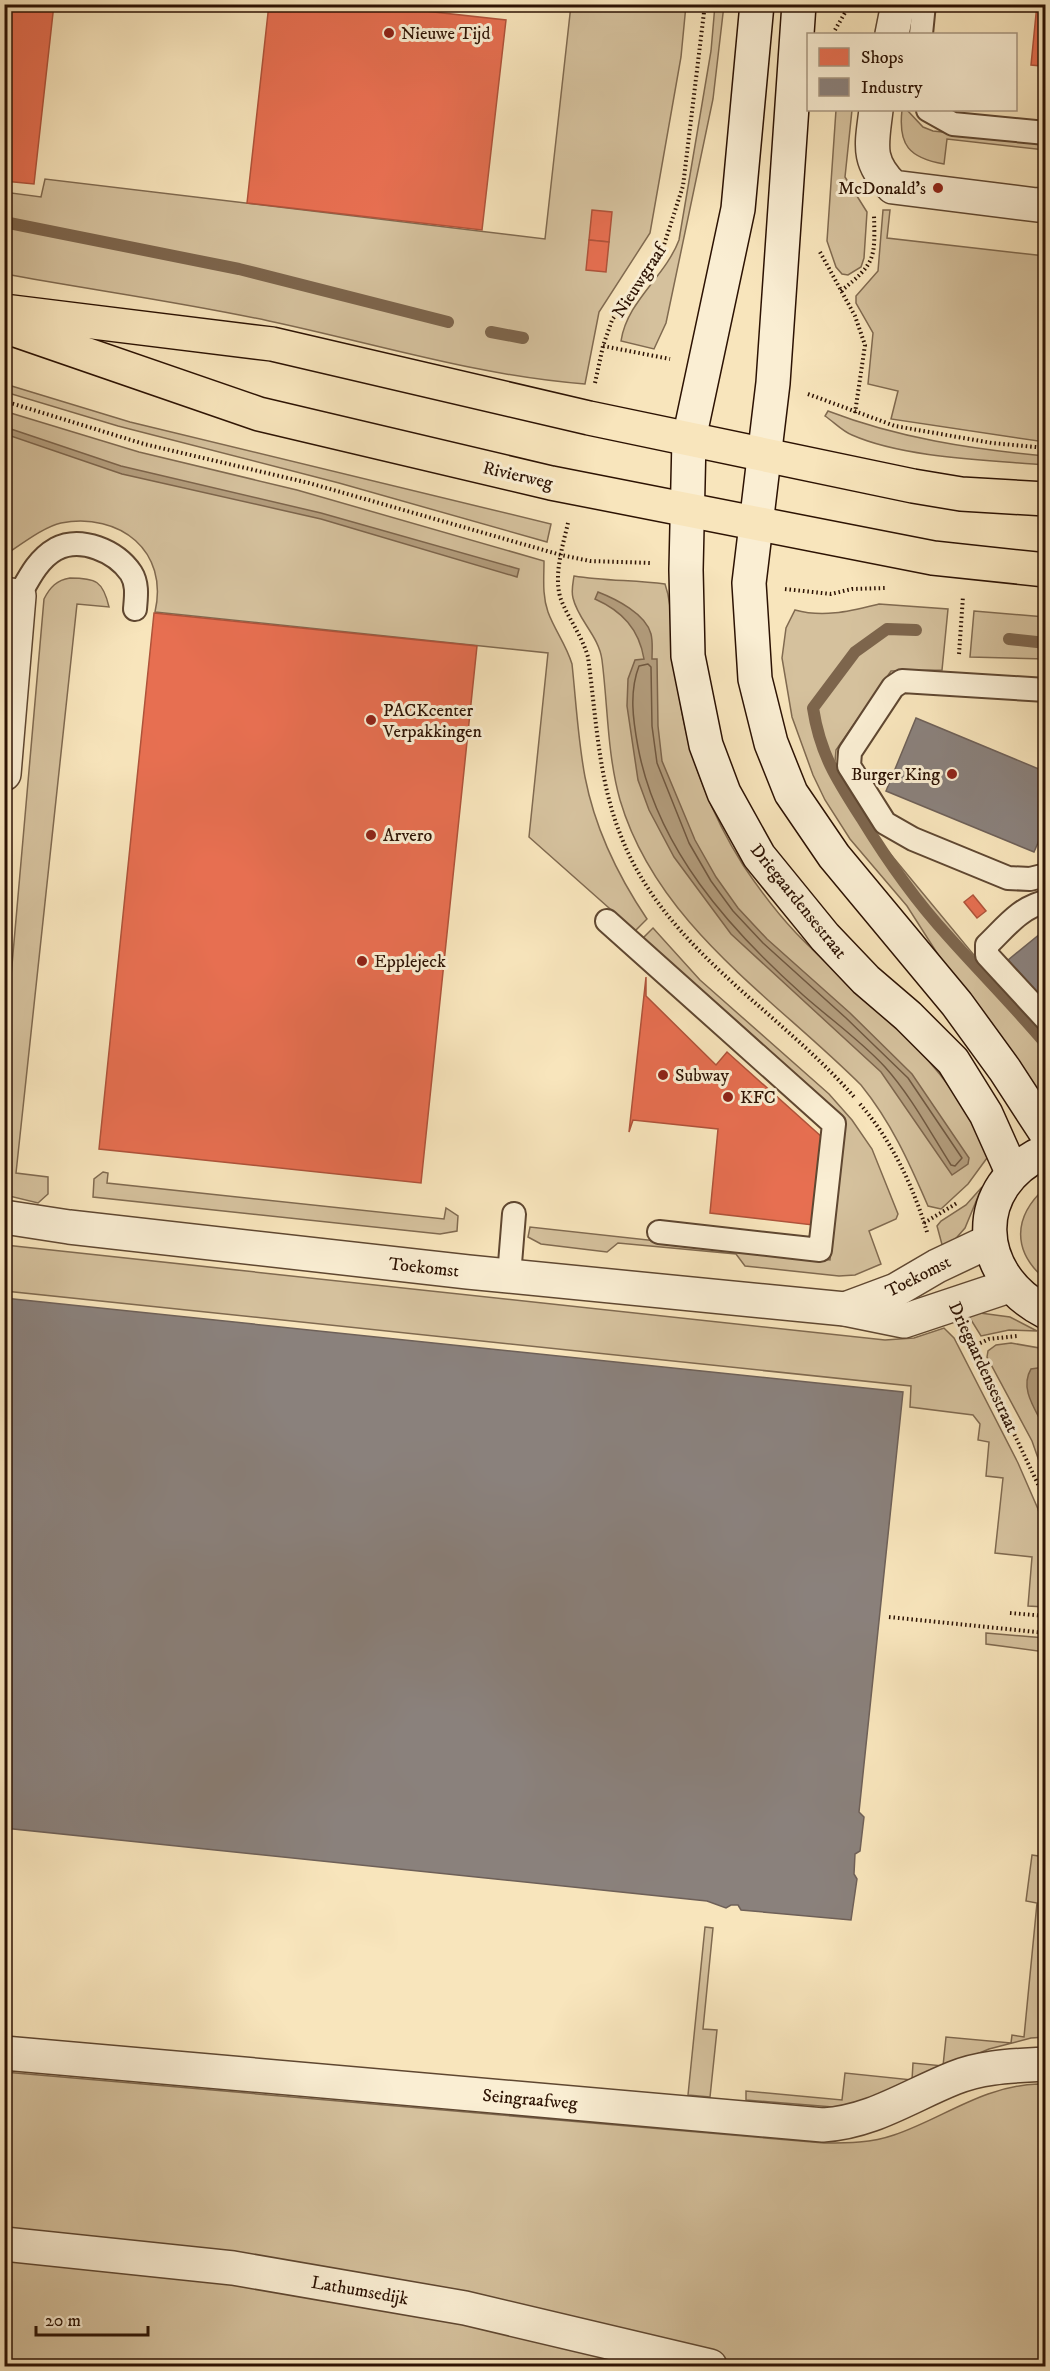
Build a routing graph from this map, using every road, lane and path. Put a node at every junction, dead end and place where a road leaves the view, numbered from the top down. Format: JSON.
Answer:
{"nodes":[{"id":1,"x":705,"y":4,"type":"edge"},
{"id":2,"x":757,"y":4,"type":"edge"},
{"id":3,"x":799,"y":4,"type":"edge"},
{"id":4,"x":850,"y":4,"type":"edge"},
{"id":5,"x":898,"y":4,"type":"edge"},
{"id":6,"x":924,"y":4,"type":"edge"},
{"id":7,"x":834,"y":33,"type":"edge"},
{"id":8,"x":892,"y":33,"type":"edge"},
{"id":9,"x":921,"y":33,"type":"edge"},
{"id":10,"x":876,"y":111,"type":"edge"},
{"id":11,"x":930,"y":111,"type":"edge"},
{"id":12,"x":1046,"y":133,"type":"edge"},
{"id":13,"x":893,"y":187,"type":"junction"},
{"id":14,"x":1046,"y":204,"type":"edge"},
{"id":15,"x":820,"y":240,"type":"dead end"},
{"id":16,"x":841,"y":291,"type":"junction"},
{"id":17,"x":4,"y":312,"type":"edge"},
{"id":18,"x":4,"y":326,"type":"edge"},
{"id":19,"x":4,"y":401,"type":"edge"},
{"id":20,"x":589,"y":418,"type":"junction"},
{"id":21,"x":689,"y":439,"type":"junction"},
{"id":22,"x":1046,"y":448,"type":"edge"},
{"id":23,"x":765,"y":455,"type":"junction"},
{"id":24,"x":576,"y":489,"type":"junction"},
{"id":25,"x":1046,"y":499,"type":"edge"},
{"id":26,"x":687,"y":509,"type":"junction"},
{"id":27,"x":755,"y":522,"type":"junction"},
{"id":28,"x":561,"y":555,"type":"junction"},
{"id":29,"x":686,"y":570,"type":"junction"},
{"id":30,"x":1046,"y":570,"type":"edge"},
{"id":31,"x":749,"y":583,"type":"junction"},
{"id":32,"x":893,"y":588,"type":"dead end"},
{"id":33,"x":963,"y":592,"type":"dead end"},
{"id":34,"x":12,"y":595,"type":"edge"},
{"id":35,"x":135,"y":609,"type":"dead end"},
{"id":36,"x":958,"y":663,"type":"dead end"},
{"id":37,"x":1046,"y":690,"type":"edge"},
{"id":38,"x":4,"y":774,"type":"edge"},
{"id":39,"x":1046,"y":875,"type":"edge"},
{"id":40,"x":1046,"y":902,"type":"edge"},
{"id":41,"x":607,"y":921,"type":"dead end"},
{"id":42,"x":754,"y":1002,"type":"dead end"},
{"id":43,"x":1046,"y":1019,"type":"edge"},
{"id":44,"x":1046,"y":1133,"type":"edge"},
{"id":45,"x":1046,"y":1151,"type":"edge"},
{"id":46,"x":1012,"y":1172,"type":"junction"},
{"id":47,"x":514,"y":1214,"type":"dead end"},
{"id":48,"x":4,"y":1216,"type":"edge"},
{"id":49,"x":659,"y":1232,"type":"dead end"},
{"id":50,"x":990,"y":1241,"type":"junction"},
{"id":51,"x":508,"y":1275,"type":"junction"},
{"id":52,"x":1009,"y":1286,"type":"junction"},
{"id":53,"x":955,"y":1306,"type":"junction"},
{"id":54,"x":845,"y":1309,"type":"junction"},
{"id":55,"x":1046,"y":1312,"type":"edge"},
{"id":56,"x":1022,"y":1336,"type":"dead end"},
{"id":57,"x":972,"y":1347,"type":"junction"},
{"id":58,"x":1046,"y":1501,"type":"edge"},
{"id":59,"x":1010,"y":1613,"type":"dead end"},
{"id":60,"x":1046,"y":1616,"type":"edge"},
{"id":61,"x":889,"y":1617,"type":"dead end"},
{"id":62,"x":1046,"y":1633,"type":"edge"},
{"id":63,"x":4,"y":2053,"type":"edge"},
{"id":64,"x":1046,"y":2064,"type":"edge"},
{"id":65,"x":4,"y":2244,"type":"edge"},
{"id":66,"x":710,"y":2367,"type":"edge"}],
"edges":[{"from":1,"to":20,"type":"path","name":"Nieuwgraaf"},
{"from":2,"to":21,"type":"street"},
{"from":3,"to":23,"type":"street"},
{"from":4,"to":7,"type":"path"},
{"from":5,"to":8,"type":"street"},
{"from":6,"to":9,"type":"lane"},
{"from":10,"to":13,"type":"street"},
{"from":11,"to":12,"type":"lane"},
{"from":13,"to":14,"type":"street"},
{"from":13,"to":16,"type":"path"},
{"from":15,"to":16,"type":"path"},
{"from":16,"to":22,"type":"path"},
{"from":17,"to":20,"type":"main road"},
{"from":18,"to":24,"type":"main road","name":"Rivierweg"},
{"from":19,"to":28,"type":"path"},
{"from":20,"to":21,"type":"main road"},
{"from":21,"to":23,"type":"main road"},
{"from":21,"to":26,"type":"street","name":"Driegaardensestraat"},
{"from":23,"to":25,"type":"main road"},
{"from":23,"to":27,"type":"street"},
{"from":24,"to":26,"type":"main road","name":"Rivierweg"},
{"from":24,"to":28,"type":"path"},
{"from":26,"to":27,"type":"main road","name":"Rivierweg"},
{"from":26,"to":29,"type":"street","name":"Driegaardensestraat"},
{"from":27,"to":30,"type":"main road","name":"Rivierweg"},
{"from":27,"to":31,"type":"street"},
{"from":28,"to":29,"type":"path"},
{"from":28,"to":42,"type":"path"},
{"from":29,"to":46,"type":"street","name":"Driegaardensestraat"},
{"from":31,"to":32,"type":"path"},
{"from":31,"to":44,"type":"street"},
{"from":33,"to":36,"type":"path"},
{"from":34,"to":35,"type":"lane"},
{"from":34,"to":38,"type":"street"},
{"from":37,"to":39,"type":"lane"},
{"from":40,"to":43,"type":"lane"},
{"from":41,"to":49,"type":"lane"},
{"from":45,"to":46,"type":"street"},
{"from":46,"to":50,"type":"street"},
{"from":47,"to":51,"type":"lane"},
{"from":48,"to":51,"type":"street","name":"Toekomst"},
{"from":50,"to":52,"type":"street"},
{"from":50,"to":54,"type":"street","name":"Toekomst"},
{"from":51,"to":54,"type":"street","name":"Toekomst"},
{"from":52,"to":53,"type":"street","name":"Toekomst"},
{"from":52,"to":55,"type":"street"},
{"from":53,"to":54,"type":"street","name":"Toekomst"},
{"from":53,"to":57,"type":"path","name":"Driegaardensestraat"},
{"from":56,"to":57,"type":"path"},
{"from":57,"to":58,"type":"path","name":"Driegaardensestraat"},
{"from":59,"to":60,"type":"path"},
{"from":61,"to":62,"type":"path"},
{"from":63,"to":64,"type":"street","name":"Seingraafweg"},
{"from":65,"to":66,"type":"street","name":"Lathumsedijk"}]}
